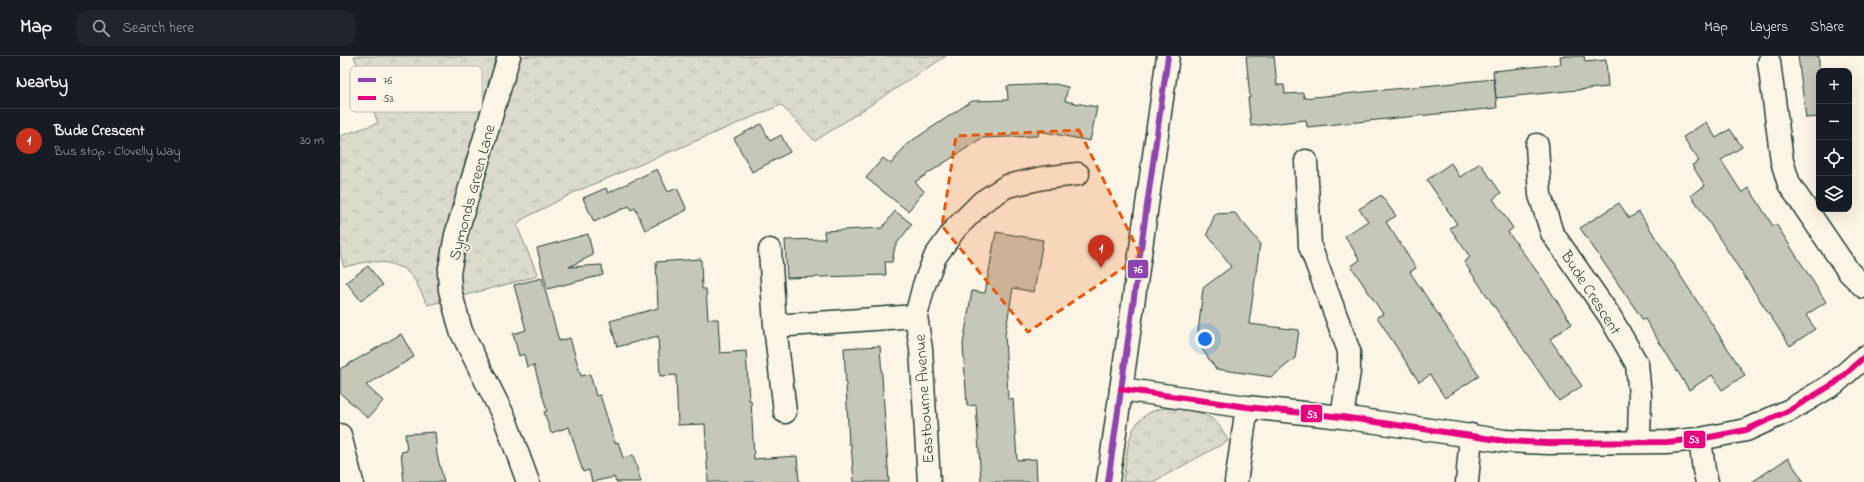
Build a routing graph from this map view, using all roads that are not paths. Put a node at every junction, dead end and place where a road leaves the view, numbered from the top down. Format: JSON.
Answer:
{"nodes":[{"id":1,"x":509,"y":56,"type":"edge"},
{"id":2,"x":1168,"y":56,"type":"edge"},
{"id":3,"x":1769,"y":62,"type":"dead end"},
{"id":4,"x":1537,"y":145,"type":"dead end"},
{"id":5,"x":1306,"y":161,"type":"dead end"},
{"id":6,"x":1078,"y":174,"type":"dead end"},
{"id":7,"x":770,"y":250,"type":"dead end"},
{"id":8,"x":1864,"y":287,"type":"edge"},
{"id":9,"x":916,"y":316,"type":"junction"},
{"id":10,"x":775,"y":326,"type":"junction"},
{"id":11,"x":1864,"y":357,"type":"edge"},
{"id":12,"x":1121,"y":388,"type":"junction"},
{"id":13,"x":1247,"y":407,"type":"junction"},
{"id":14,"x":785,"y":412,"type":"dead end"},
{"id":15,"x":1342,"y":417,"type":"junction"},
{"id":16,"x":340,"y":435,"type":"edge"},
{"id":17,"x":1471,"y":435,"type":"junction"},
{"id":18,"x":1700,"y":439,"type":"junction"},
{"id":19,"x":1639,"y":441,"type":"junction"},
{"id":20,"x":352,"y":482,"type":"edge"},
{"id":21,"x":528,"y":482,"type":"edge"},
{"id":22,"x":929,"y":482,"type":"edge"},
{"id":23,"x":1108,"y":482,"type":"edge"},
{"id":24,"x":1236,"y":482,"type":"edge"},
{"id":25,"x":1467,"y":482,"type":"edge"},
{"id":26,"x":1707,"y":482,"type":"edge"}],
"edges":[{"from":1,"to":21,"type":"street","name":"Symonds Green Lane"},
{"from":2,"to":12,"type":"street"},
{"from":3,"to":8,"type":"street"},
{"from":4,"to":19,"type":"street","name":"Bude Crescent"},
{"from":5,"to":15,"type":"street"},
{"from":6,"to":9,"type":"street","name":"Eastbourne Avenue"},
{"from":7,"to":10,"type":"street"},
{"from":9,"to":10,"type":"street","name":"Eastbourne Avenue"},
{"from":9,"to":22,"type":"street","name":"Eastbourne Avenue"},
{"from":10,"to":14,"type":"street"},
{"from":11,"to":18,"type":"street"},
{"from":12,"to":13,"type":"street"},
{"from":12,"to":23,"type":"street"},
{"from":13,"to":15,"type":"street"},
{"from":13,"to":24,"type":"street"},
{"from":15,"to":17,"type":"street"},
{"from":16,"to":20,"type":"street"},
{"from":17,"to":19,"type":"street"},
{"from":17,"to":25,"type":"street"},
{"from":18,"to":19,"type":"street"},
{"from":18,"to":26,"type":"street"}]}
